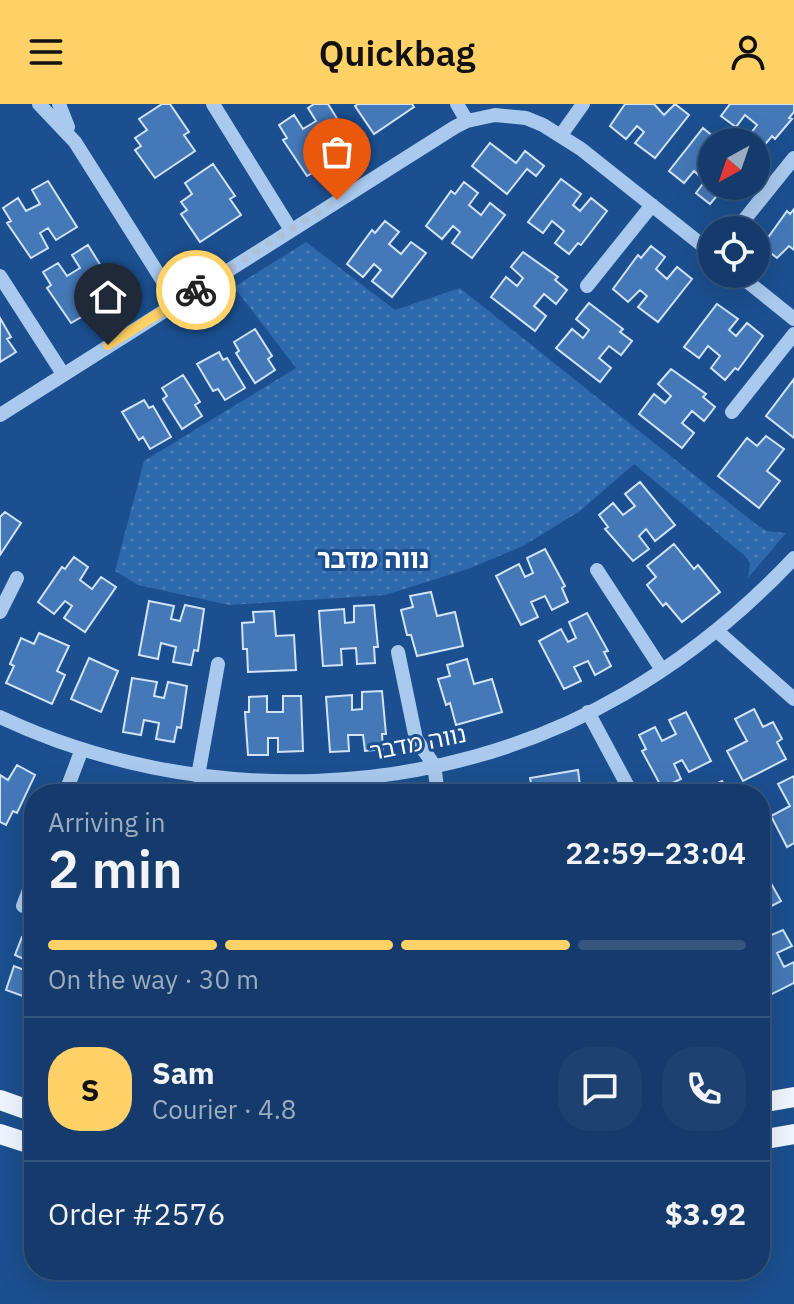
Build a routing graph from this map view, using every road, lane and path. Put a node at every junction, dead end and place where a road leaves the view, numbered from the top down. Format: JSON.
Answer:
{"nodes":[{"id":1,"x":39,"y":104,"type":"edge"},
{"id":2,"x":59,"y":104,"type":"edge"},
{"id":3,"x":213,"y":104,"type":"edge"},
{"id":4,"x":457,"y":104,"type":"edge"},
{"id":5,"x":583,"y":104,"type":"edge"},
{"id":6,"x":467,"y":121,"type":"junction"},
{"id":7,"x":561,"y":135,"type":"junction"},
{"id":8,"x":75,"y":142,"type":"junction"},
{"id":9,"x":794,"y":158,"type":"edge"},
{"id":10,"x":652,"y":205,"type":"junction"},
{"id":11,"x":747,"y":216,"type":"edge"},
{"id":12,"x":291,"y":230,"type":"junction"},
{"id":13,"x":698,"y":242,"type":"edge"},
{"id":14,"x":0,"y":276,"type":"edge"},
{"id":15,"x":587,"y":286,"type":"dead end"},
{"id":16,"x":755,"y":288,"type":"edge"},
{"id":17,"x":176,"y":302,"type":"junction"},
{"id":18,"x":794,"y":319,"type":"edge"},
{"id":19,"x":794,"y":334,"type":"edge"},
{"id":20,"x":63,"y":374,"type":"junction"},
{"id":21,"x":732,"y":412,"type":"dead end"},
{"id":22,"x":0,"y":415,"type":"edge"},
{"id":23,"x":794,"y":558,"type":"edge"},
{"id":24,"x":597,"y":570,"type":"dead end"},
{"id":25,"x":17,"y":578,"type":"dead end"},
{"id":26,"x":0,"y":612,"type":"edge"},
{"id":27,"x":717,"y":631,"type":"junction"},
{"id":28,"x":398,"y":652,"type":"dead end"},
{"id":29,"x":218,"y":664,"type":"dead end"},
{"id":30,"x":662,"y":670,"type":"junction"},
{"id":31,"x":794,"y":699,"type":"edge"},
{"id":32,"x":588,"y":712,"type":"junction"},
{"id":33,"x":0,"y":717,"type":"edge"},
{"id":34,"x":82,"y":749,"type":"junction"},
{"id":35,"x":434,"y":765,"type":"junction"},
{"id":36,"x":198,"y":776,"type":"junction"},
{"id":37,"x":69,"y":784,"type":"edge"},
{"id":38,"x":235,"y":784,"type":"edge"},
{"id":39,"x":293,"y":784,"type":"edge"},
{"id":40,"x":437,"y":784,"type":"edge"},
{"id":41,"x":627,"y":784,"type":"edge"},
{"id":42,"x":794,"y":1097,"type":"edge"},
{"id":43,"x":0,"y":1100,"type":"edge"},
{"id":44,"x":770,"y":1101,"type":"edge"},
{"id":45,"x":24,"y":1108,"type":"edge"},
{"id":46,"x":0,"y":1134,"type":"edge"},
{"id":47,"x":794,"y":1134,"type":"edge"},
{"id":48,"x":770,"y":1138,"type":"edge"},
{"id":49,"x":24,"y":1142,"type":"edge"}],
"edges":[{"from":1,"to":8,"type":"street"},
{"from":2,"to":8,"type":"street"},
{"from":3,"to":12,"type":"street"},
{"from":4,"to":6,"type":"street"},
{"from":5,"to":7,"type":"street"},
{"from":6,"to":7,"type":"street"},
{"from":6,"to":12,"type":"street"},
{"from":7,"to":10,"type":"street"},
{"from":8,"to":17,"type":"street"},
{"from":9,"to":11,"type":"street"},
{"from":10,"to":13,"type":"street"},
{"from":10,"to":15,"type":"street"},
{"from":12,"to":17,"type":"street"},
{"from":14,"to":20,"type":"street"},
{"from":16,"to":18,"type":"street"},
{"from":17,"to":20,"type":"street"},
{"from":19,"to":21,"type":"street"},
{"from":20,"to":22,"type":"street"},
{"from":23,"to":27,"type":"street","name":"נווה מדבר"},
{"from":24,"to":30,"type":"street"},
{"from":25,"to":26,"type":"street"},
{"from":27,"to":30,"type":"street","name":"נווה מדבר"},
{"from":27,"to":31,"type":"street"},
{"from":28,"to":35,"type":"street"},
{"from":29,"to":36,"type":"street"},
{"from":30,"to":32,"type":"street","name":"נווה מדבר"},
{"from":32,"to":35,"type":"street","name":"נווה מדבר"},
{"from":32,"to":41,"type":"street"},
{"from":33,"to":34,"type":"street","name":"נווה מדבר"},
{"from":34,"to":36,"type":"street","name":"נווה מדבר"},
{"from":34,"to":37,"type":"street"},
{"from":35,"to":39,"type":"street","name":"נווה מדבר"},
{"from":35,"to":40,"type":"street"},
{"from":36,"to":38,"type":"street","name":"נווה מדבר"},
{"from":42,"to":44,"type":"main road"},
{"from":43,"to":45,"type":"main road"},
{"from":46,"to":49,"type":"main road"},
{"from":47,"to":48,"type":"main road"}]}
